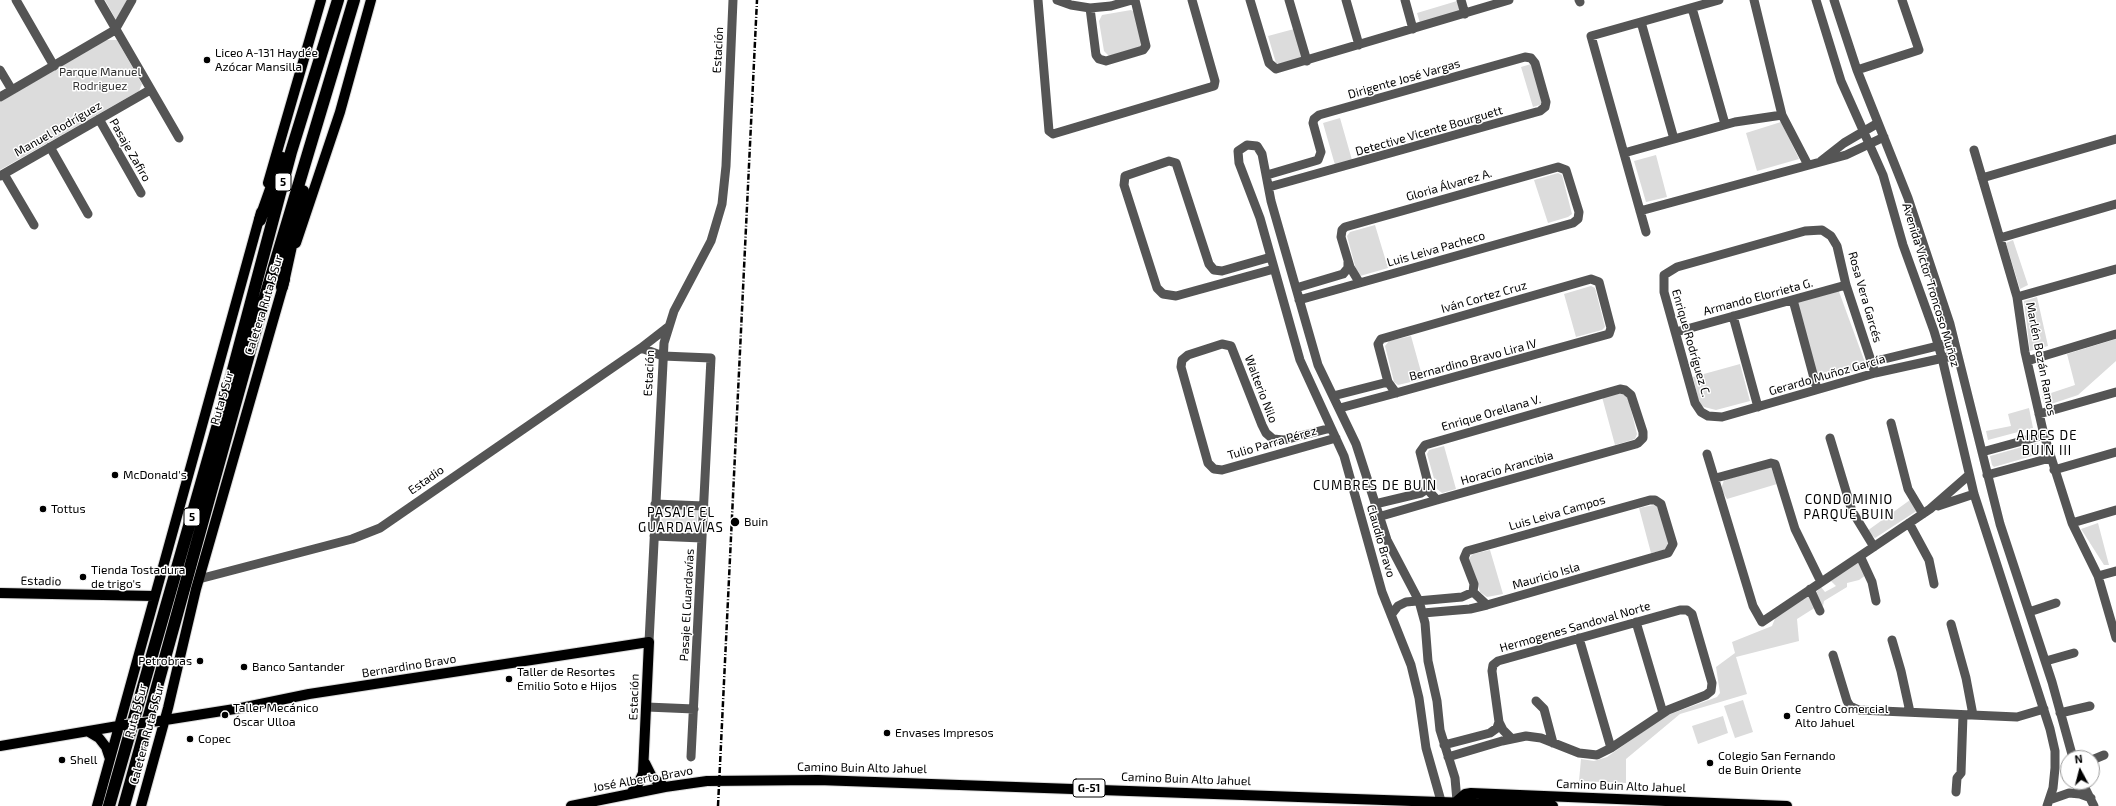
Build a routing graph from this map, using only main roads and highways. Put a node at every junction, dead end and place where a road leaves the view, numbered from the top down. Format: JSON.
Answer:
{"nodes":[{"id":1,"x":321,"y":0,"type":"edge"},
{"id":2,"x":338,"y":0,"type":"edge"},
{"id":3,"x":354,"y":0,"type":"edge"},
{"id":4,"x":371,"y":0,"type":"edge"},
{"id":5,"x":318,"y":63,"type":"junction"},
{"id":6,"x":314,"y":131,"type":"junction"},
{"id":7,"x":260,"y":220,"type":"junction"},
{"id":8,"x":282,"y":287,"type":"junction"},
{"id":9,"x":0,"y":593,"type":"edge"},
{"id":10,"x":154,"y":596,"type":"junction"},
{"id":11,"x":649,"y":642,"type":"joint"},
{"id":12,"x":161,"y":720,"type":"junction"},
{"id":13,"x":122,"y":726,"type":"junction"},
{"id":14,"x":89,"y":732,"type":"junction"},
{"id":15,"x":0,"y":746,"type":"edge"},
{"id":16,"x":110,"y":759,"type":"junction"},
{"id":17,"x":644,"y":761,"type":"junction"},
{"id":18,"x":721,"y":780,"type":"joint"},
{"id":19,"x":665,"y":786,"type":"junction"},
{"id":20,"x":631,"y":793,"type":"junction"},
{"id":21,"x":1458,"y":801,"type":"junction"},
{"id":22,"x":97,"y":806,"type":"edge"},
{"id":23,"x":109,"y":806,"type":"edge"},
{"id":24,"x":124,"y":806,"type":"edge"},
{"id":25,"x":141,"y":806,"type":"edge"},
{"id":26,"x":571,"y":806,"type":"edge"},
{"id":27,"x":1553,"y":806,"type":"edge"},
{"id":28,"x":1787,"y":806,"type":"edge"}],
"edges":[{"from":1,"to":7,"type":"main road"},
{"from":2,"to":5,"type":"highway","name":"Ruta 5 Sur","number":"5"},
{"from":3,"to":6,"type":"highway","name":"Ruta 5 Sur","number":"5"},
{"from":4,"to":8,"type":"main road","name":"Caletera Ruta 5 Sur"},
{"from":5,"to":7,"type":"highway"},
{"from":5,"to":23,"type":"highway","name":"Ruta 5 Sur","number":"5"},
{"from":6,"to":8,"type":"highway"},
{"from":6,"to":24,"type":"highway","name":"Ruta 5 Sur","number":"5"},
{"from":7,"to":10,"type":"main road"},
{"from":8,"to":12,"type":"main road","name":"Caletera Ruta 5 Sur"},
{"from":9,"to":10,"type":"main road","name":"Estadio"},
{"from":10,"to":13,"type":"main road"},
{"from":11,"to":12,"type":"main road","name":"Bernardino Bravo"},
{"from":11,"to":17,"type":"main road","name":"Estación"},
{"from":12,"to":13,"type":"main road","name":"Bernardino Bravo","bridge":true},
{"from":12,"to":25,"type":"main road","name":"Caletera Ruta 5 Sur"},
{"from":13,"to":14,"type":"main road","name":"Bernardino Bravo"},
{"from":13,"to":16,"type":"main road"},
{"from":14,"to":15,"type":"main road","name":"Bernardino Bravo"},
{"from":14,"to":16,"type":"main road"},
{"from":16,"to":22,"type":"main road"},
{"from":17,"to":19,"type":"main road"},
{"from":17,"to":20,"type":"main road","name":"Estación"},
{"from":18,"to":19,"type":"main road","name":"José Alberto Bravo","number":"G-51"},
{"from":18,"to":21,"type":"main road","name":"Camino Buin Alto Jahuel","number":"G-51"},
{"from":19,"to":20,"type":"main road","name":"José Alberto Bravo","number":"G-51"},
{"from":20,"to":26,"type":"main road","name":"José Alberto Bravo","number":"G-51"},
{"from":21,"to":27,"type":"main road","name":"Camino Buin Alto Jahuel","number":"G-51"},
{"from":21,"to":28,"type":"main road","name":"Camino Buin Alto Jahuel"}]}
